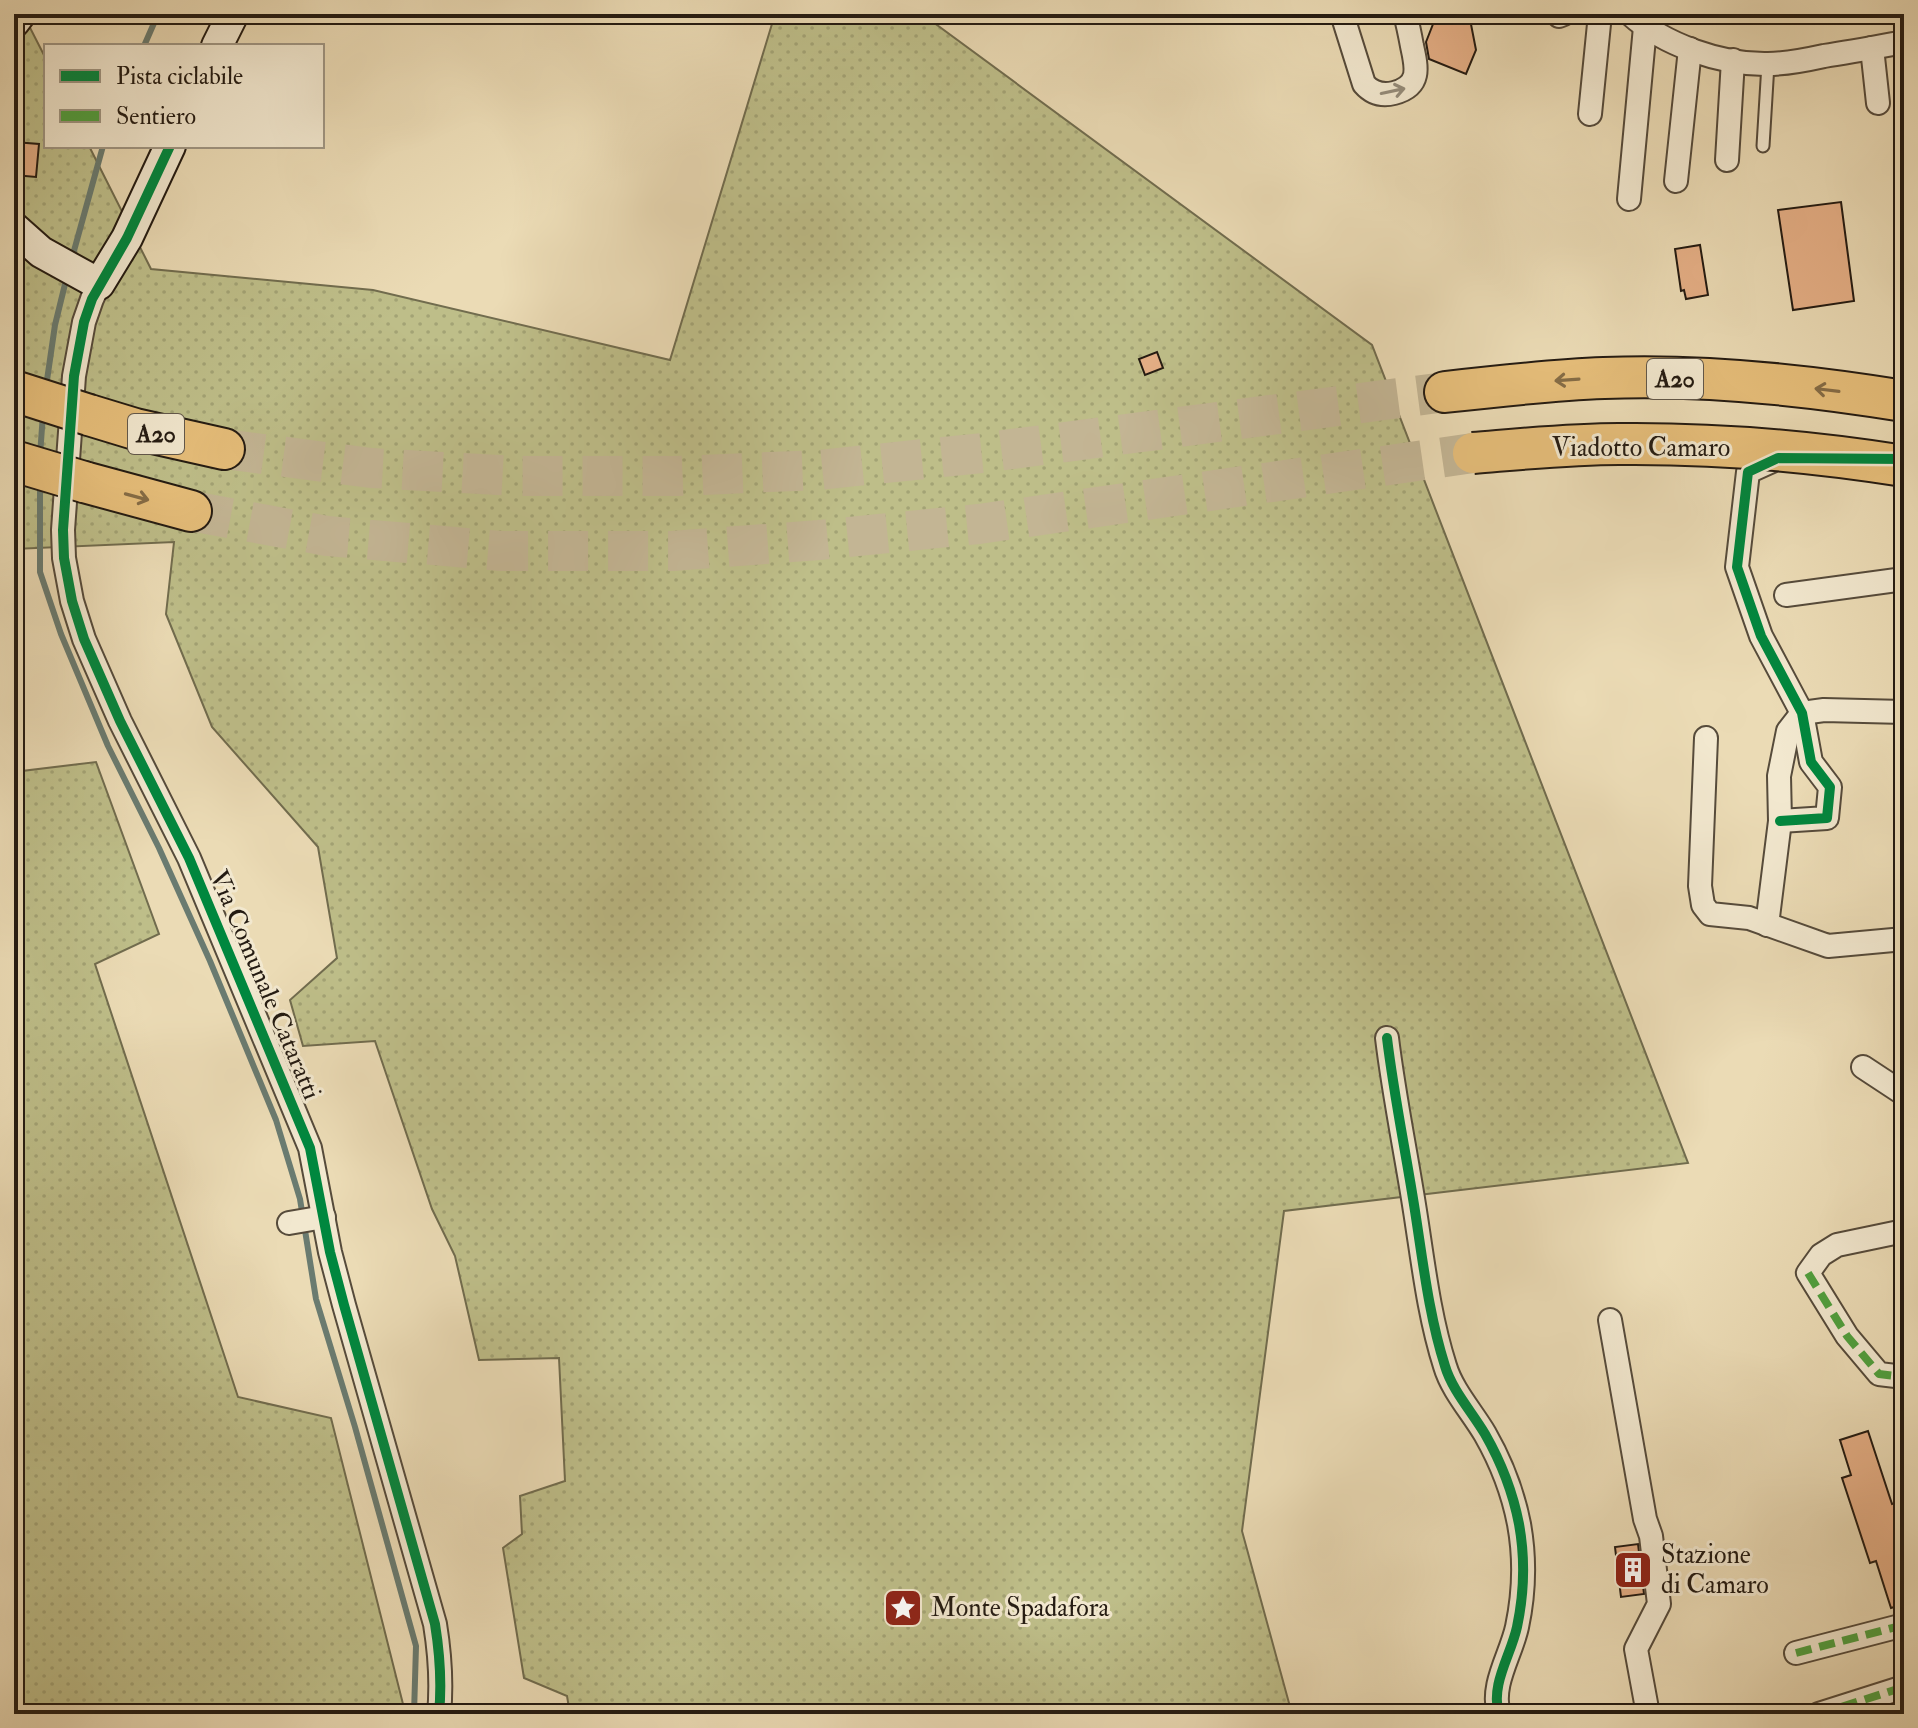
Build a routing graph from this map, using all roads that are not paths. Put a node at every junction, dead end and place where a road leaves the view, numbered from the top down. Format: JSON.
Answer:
{"nodes":[{"id":1,"x":20,"y":14,"type":"edge"},
{"id":2,"x":233,"y":14,"type":"edge"},
{"id":3,"x":1342,"y":14,"type":"edge"},
{"id":4,"x":1405,"y":14,"type":"edge"},
{"id":5,"x":1600,"y":14,"type":"edge"},
{"id":6,"x":1638,"y":20,"type":"edge"},
{"id":7,"x":14,"y":22,"type":"edge"},
{"id":8,"x":1904,"y":42,"type":"edge"},
{"id":9,"x":218,"y":44,"type":"edge"},
{"id":10,"x":1872,"y":48,"type":"junction"},
{"id":11,"x":1690,"y":49,"type":"junction"},
{"id":12,"x":1733,"y":60,"type":"junction"},
{"id":13,"x":1768,"y":64,"type":"junction"},
{"id":14,"x":1878,"y":103,"type":"dead end"},
{"id":15,"x":1590,"y":114,"type":"dead end"},
{"id":16,"x":1763,"y":146,"type":"dead end"},
{"id":17,"x":169,"y":148,"type":"edge"},
{"id":18,"x":1727,"y":160,"type":"dead end"},
{"id":19,"x":1676,"y":181,"type":"dead end"},
{"id":20,"x":1629,"y":199,"type":"dead end"},
{"id":21,"x":14,"y":228,"type":"edge"},
{"id":22,"x":88,"y":278,"type":"junction"},
{"id":23,"x":14,"y":391,"type":"edge"},
{"id":24,"x":1445,"y":392,"type":"tunnel mouth"},
{"id":25,"x":1904,"y":401,"type":"edge"},
{"id":26,"x":224,"y":449,"type":"tunnel mouth"},
{"id":27,"x":1473,"y":453,"type":"tunnel mouth"},
{"id":28,"x":1904,"y":459,"type":"edge"},
{"id":29,"x":14,"y":461,"type":"edge"},
{"id":30,"x":1904,"y":466,"type":"edge"},
{"id":31,"x":191,"y":511,"type":"tunnel mouth"},
{"id":32,"x":1904,"y":579,"type":"edge"},
{"id":33,"x":1786,"y":595,"type":"dead end"},
{"id":34,"x":1904,"y":712,"type":"edge"},
{"id":35,"x":1802,"y":713,"type":"junction"},
{"id":36,"x":1706,"y":738,"type":"dead end"},
{"id":37,"x":1780,"y":821,"type":"junction"},
{"id":38,"x":1767,"y":925,"type":"junction"},
{"id":39,"x":1904,"y":939,"type":"edge"},
{"id":40,"x":1387,"y":1038,"type":"dead end"},
{"id":41,"x":1863,"y":1067,"type":"dead end"},
{"id":42,"x":1904,"y":1094,"type":"edge"},
{"id":43,"x":324,"y":1217,"type":"junction"},
{"id":44,"x":289,"y":1223,"type":"dead end"},
{"id":45,"x":1904,"y":1231,"type":"edge"},
{"id":46,"x":1610,"y":1320,"type":"dead end"},
{"id":47,"x":1904,"y":1377,"type":"edge"},
{"id":48,"x":1904,"y":1625,"type":"edge"},
{"id":49,"x":1796,"y":1653,"type":"dead end"},
{"id":50,"x":1904,"y":1687,"type":"edge"},
{"id":51,"x":439,"y":1714,"type":"edge"},
{"id":52,"x":1499,"y":1714,"type":"edge"},
{"id":53,"x":1648,"y":1714,"type":"edge"},
{"id":54,"x":1819,"y":1714,"type":"edge"}],
"edges":[{"from":1,"to":7,"type":"street"},
{"from":2,"to":9,"type":"street"},
{"from":3,"to":4,"type":"street","one_way":true},
{"from":5,"to":15,"type":"street"},
{"from":6,"to":11,"type":"street"},
{"from":6,"to":20,"type":"street"},
{"from":8,"to":10,"type":"street"},
{"from":10,"to":13,"type":"street"},
{"from":10,"to":14,"type":"street"},
{"from":11,"to":12,"type":"street"},
{"from":11,"to":19,"type":"street"},
{"from":12,"to":13,"type":"street"},
{"from":12,"to":18,"type":"street"},
{"from":13,"to":16,"type":"lane"},
{"from":17,"to":22,"type":"street"},
{"from":21,"to":22,"type":"street"},
{"from":22,"to":43,"type":"street","name":"Via Comunale Cataratti"},
{"from":23,"to":26,"type":"highway","number":"A20","bridge":true},
{"from":25,"to":24,"type":"highway","number":"A20","one_way":true},
{"from":27,"to":30,"type":"highway","name":"Viadotto Camaro","bridge":true},
{"from":28,"to":35,"type":"street"},
{"from":29,"to":31,"type":"highway","one_way":true,"bridge":true},
{"from":32,"to":33,"type":"street"},
{"from":34,"to":35,"type":"street"},
{"from":35,"to":37,"type":"street"},
{"from":35,"to":37,"type":"street"},
{"from":36,"to":38,"type":"street"},
{"from":37,"to":38,"type":"street"},
{"from":38,"to":39,"type":"street"},
{"from":40,"to":52,"type":"street"},
{"from":41,"to":42,"type":"street"},
{"from":43,"to":44,"type":"street"},
{"from":43,"to":51,"type":"street","name":"Via Comunale Cataratti"},
{"from":45,"to":47,"type":"street"},
{"from":46,"to":53,"type":"street"},
{"from":48,"to":49,"type":"street"},
{"from":50,"to":54,"type":"street"}]}
